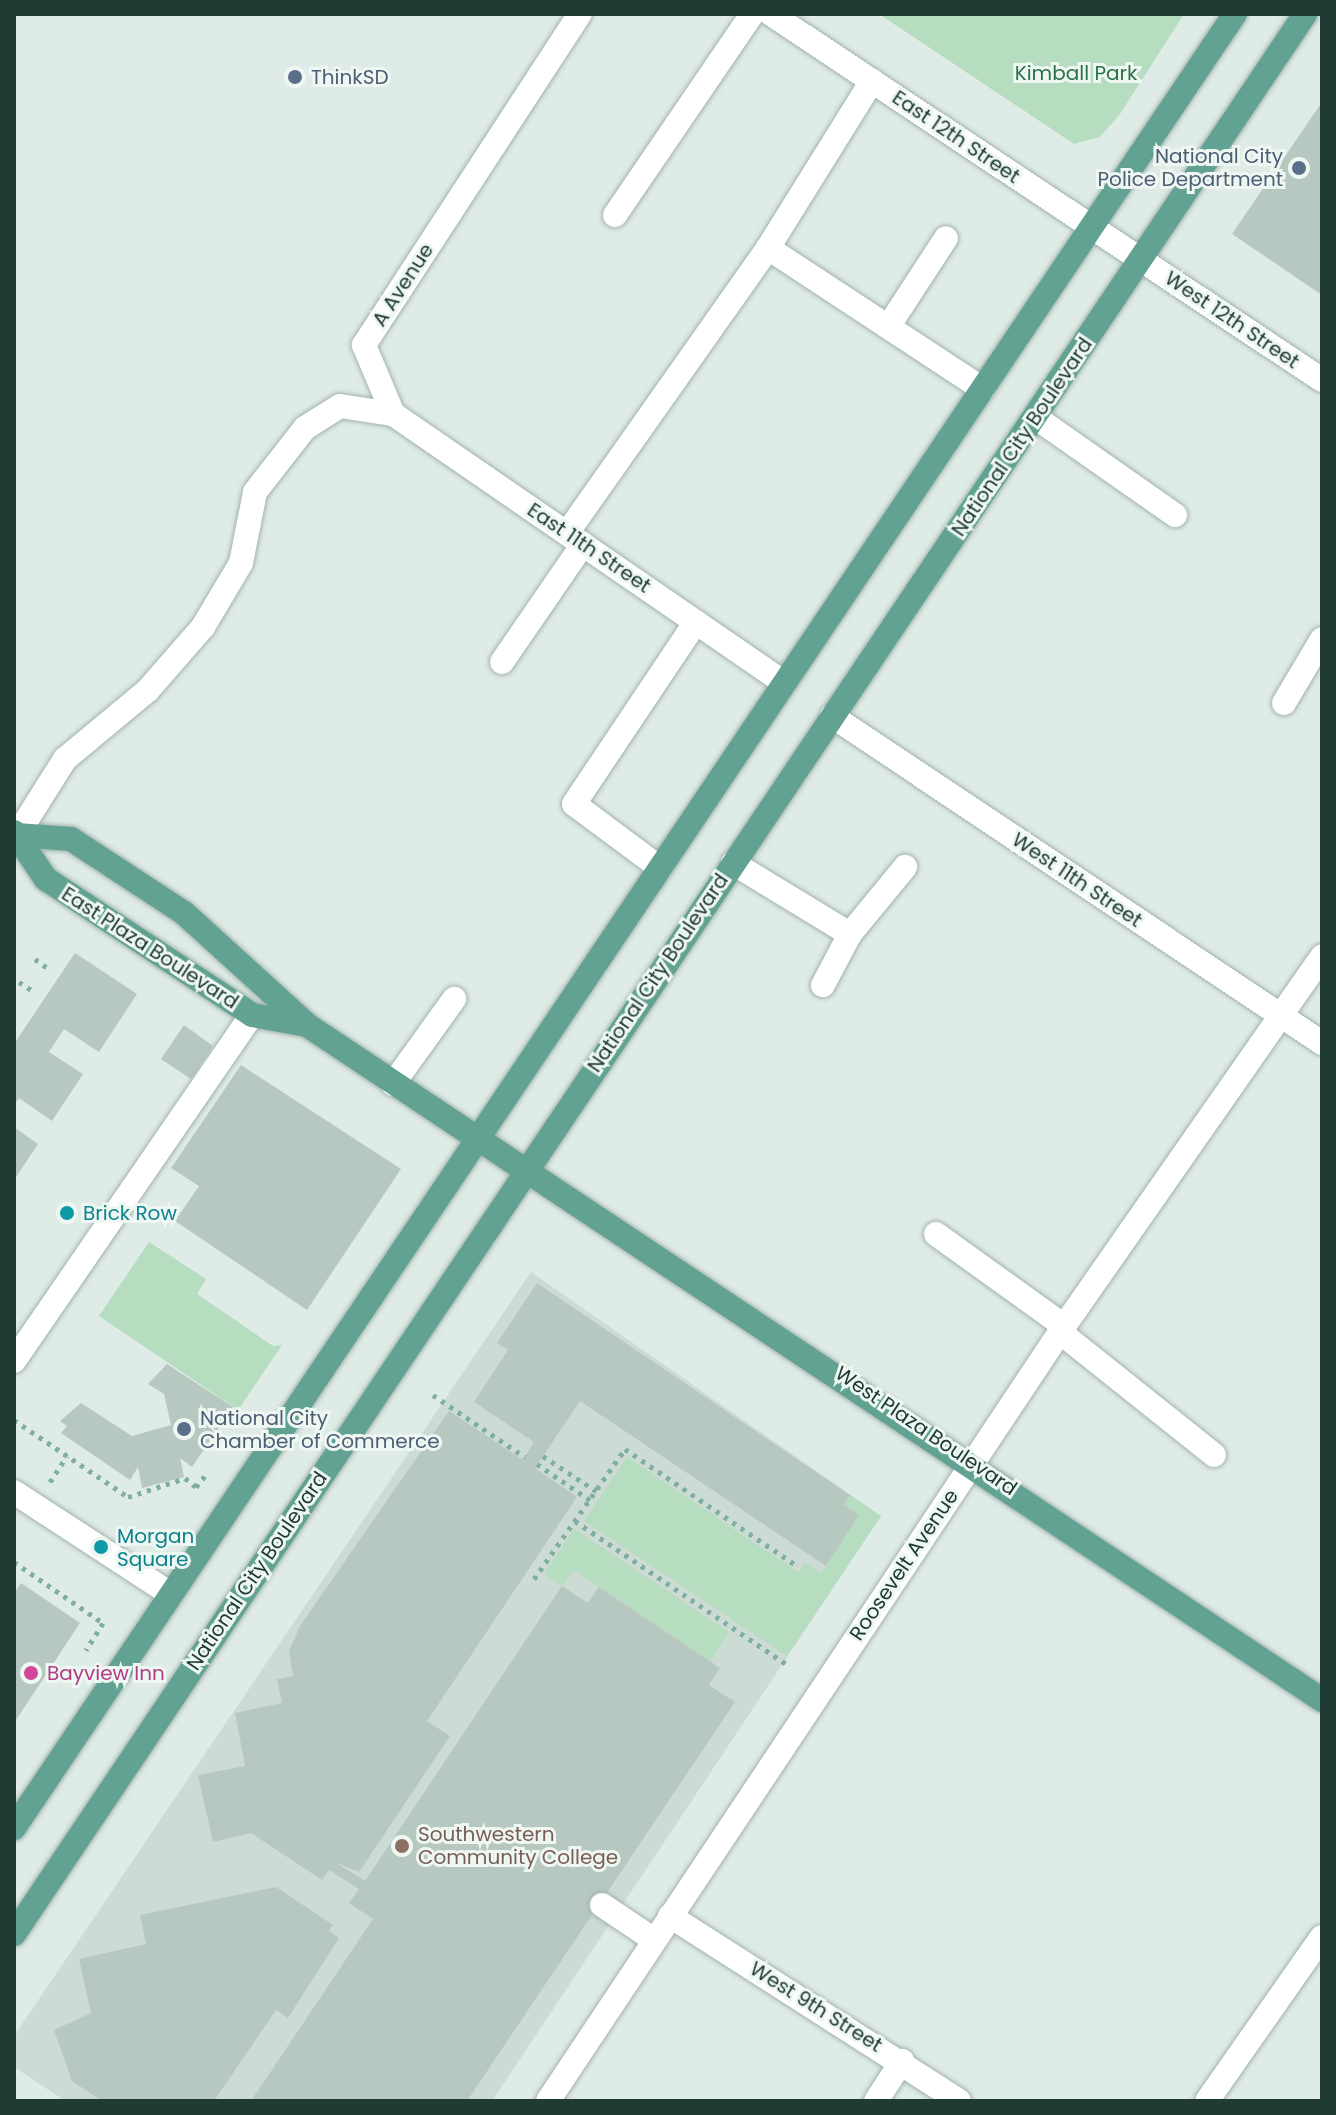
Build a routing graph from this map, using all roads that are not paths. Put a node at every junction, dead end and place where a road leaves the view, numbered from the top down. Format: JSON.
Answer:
{"nodes":[{"id":1,"x":580,"y":14,"type":"edge"},
{"id":2,"x":752,"y":14,"type":"edge"},
{"id":3,"x":771,"y":14,"type":"edge"},
{"id":4,"x":1235,"y":14,"type":"edge"},
{"id":5,"x":1305,"y":14,"type":"edge"},
{"id":6,"x":872,"y":81,"type":"junction"},
{"id":7,"x":615,"y":215,"type":"dead end"},
{"id":8,"x":1093,"y":227,"type":"junction"},
{"id":9,"x":946,"y":238,"type":"dead end"},
{"id":10,"x":768,"y":248,"type":"junction"},
{"id":11,"x":1141,"y":260,"type":"junction"},
{"id":12,"x":888,"y":327,"type":"junction"},
{"id":13,"x":1322,"y":380,"type":"edge"},
{"id":14,"x":983,"y":389,"type":"junction"},
{"id":15,"x":393,"y":414,"type":"junction"},
{"id":16,"x":1031,"y":422,"type":"junction"},
{"id":17,"x":1175,"y":515,"type":"dead end"},
{"id":18,"x":575,"y":538,"type":"junction"},
{"id":19,"x":696,"y":622,"type":"junction"},
{"id":20,"x":1322,"y":639,"type":"edge"},
{"id":21,"x":502,"y":662,"type":"dead end"},
{"id":22,"x":785,"y":683,"type":"junction"},
{"id":23,"x":1284,"y":703,"type":"dead end"},
{"id":24,"x":832,"y":716,"type":"junction"},
{"id":25,"x":15,"y":836,"type":"edge"},
{"id":26,"x":733,"y":863,"type":"junction"},
{"id":27,"x":905,"y":867,"type":"dead end"},
{"id":28,"x":660,"y":868,"type":"junction"},
{"id":29,"x":850,"y":934,"type":"junction"},
{"id":30,"x":1322,"y":956,"type":"edge"},
{"id":31,"x":823,"y":985,"type":"dead end"},
{"id":32,"x":454,"y":999,"type":"dead end"},
{"id":33,"x":252,"y":1015,"type":"junction"},
{"id":34,"x":1283,"y":1017,"type":"junction"},
{"id":35,"x":307,"y":1025,"type":"junction"},
{"id":36,"x":1322,"y":1043,"type":"edge"},
{"id":37,"x":393,"y":1084,"type":"junction"},
{"id":38,"x":479,"y":1135,"type":"junction"},
{"id":39,"x":528,"y":1166,"type":"junction"},
{"id":40,"x":936,"y":1234,"type":"dead end"},
{"id":41,"x":1062,"y":1329,"type":"junction"},
{"id":42,"x":14,"y":1361,"type":"edge"},
{"id":43,"x":1214,"y":1455,"type":"dead end"},
{"id":44,"x":973,"y":1462,"type":"junction"},
{"id":45,"x":14,"y":1492,"type":"edge"},
{"id":46,"x":161,"y":1588,"type":"dead end"},
{"id":47,"x":1322,"y":1700,"type":"edge"},
{"id":48,"x":14,"y":1828,"type":"edge"},
{"id":49,"x":602,"y":1905,"type":"dead end"},
{"id":50,"x":670,"y":1916,"type":"junction"},
{"id":51,"x":14,"y":1934,"type":"edge"},
{"id":52,"x":1322,"y":1937,"type":"edge"},
{"id":53,"x":654,"y":1940,"type":"junction"},
{"id":54,"x":902,"y":2061,"type":"junction"},
{"id":55,"x":548,"y":2101,"type":"edge"},
{"id":56,"x":876,"y":2101,"type":"edge"},
{"id":57,"x":959,"y":2101,"type":"edge"},
{"id":58,"x":1207,"y":2101,"type":"edge"}],
"edges":[{"from":1,"to":15,"type":"street","name":"A Avenue"},
{"from":2,"to":7,"type":"street"},
{"from":3,"to":6,"type":"street","name":"East 12th Street"},
{"from":4,"to":8,"type":"main road"},
{"from":5,"to":11,"type":"main road","name":"National City Boulevard"},
{"from":6,"to":8,"type":"street","name":"East 12th Street"},
{"from":6,"to":10,"type":"street"},
{"from":8,"to":11,"type":"street","name":"East 12th Street"},
{"from":8,"to":14,"type":"main road"},
{"from":9,"to":12,"type":"street"},
{"from":10,"to":12,"type":"street"},
{"from":10,"to":18,"type":"street"},
{"from":11,"to":13,"type":"street","name":"West 12th Street"},
{"from":11,"to":16,"type":"main road","name":"National City Boulevard"},
{"from":12,"to":14,"type":"street"},
{"from":14,"to":22,"type":"main road"},
{"from":15,"to":18,"type":"street","name":"East 11th Street"},
{"from":15,"to":25,"type":"street"},
{"from":16,"to":17,"type":"street"},
{"from":16,"to":24,"type":"main road","name":"National City Boulevard"},
{"from":18,"to":19,"type":"street","name":"East 11th Street"},
{"from":18,"to":21,"type":"street"},
{"from":19,"to":22,"type":"street","name":"East 11th Street"},
{"from":19,"to":28,"type":"street"},
{"from":20,"to":23,"type":"street"},
{"from":22,"to":28,"type":"main road"},
{"from":24,"to":26,"type":"main road","name":"National City Boulevard"},
{"from":24,"to":34,"type":"street","name":"West 11th Street"},
{"from":25,"to":33,"type":"main road","name":"East Plaza Boulevard"},
{"from":25,"to":35,"type":"main road","name":"East Plaza Boulevard"},
{"from":26,"to":29,"type":"street"},
{"from":26,"to":39,"type":"main road","name":"National City Boulevard"},
{"from":27,"to":29,"type":"street"},
{"from":28,"to":38,"type":"main road"},
{"from":29,"to":31,"type":"street"},
{"from":30,"to":34,"type":"street","name":"Roosevelt Avenue"},
{"from":32,"to":37,"type":"street"},
{"from":33,"to":35,"type":"main road","name":"East Plaza Boulevard"},
{"from":33,"to":42,"type":"street"},
{"from":34,"to":36,"type":"street","name":"West 11th Street"},
{"from":34,"to":41,"type":"street","name":"Roosevelt Avenue"},
{"from":35,"to":37,"type":"main road","name":"East Plaza Boulevard"},
{"from":37,"to":38,"type":"main road","name":"East Plaza Boulevard"},
{"from":38,"to":39,"type":"main road","name":"East Plaza Boulevard"},
{"from":38,"to":48,"type":"main road"},
{"from":39,"to":44,"type":"main road","name":"West Plaza Boulevard"},
{"from":39,"to":51,"type":"main road","name":"National City Boulevard"},
{"from":40,"to":41,"type":"street"},
{"from":41,"to":43,"type":"street"},
{"from":41,"to":44,"type":"street","name":"Roosevelt Avenue"},
{"from":44,"to":47,"type":"main road","name":"West Plaza Boulevard"},
{"from":44,"to":50,"type":"street","name":"Roosevelt Avenue"},
{"from":45,"to":46,"type":"street"},
{"from":49,"to":53,"type":"street"},
{"from":50,"to":53,"type":"street","name":"Roosevelt Avenue"},
{"from":50,"to":54,"type":"street","name":"West 9th Street"},
{"from":52,"to":58,"type":"street"},
{"from":53,"to":55,"type":"street","name":"Roosevelt Avenue"},
{"from":54,"to":56,"type":"street"},
{"from":54,"to":57,"type":"street","name":"West 9th Street"}]}
